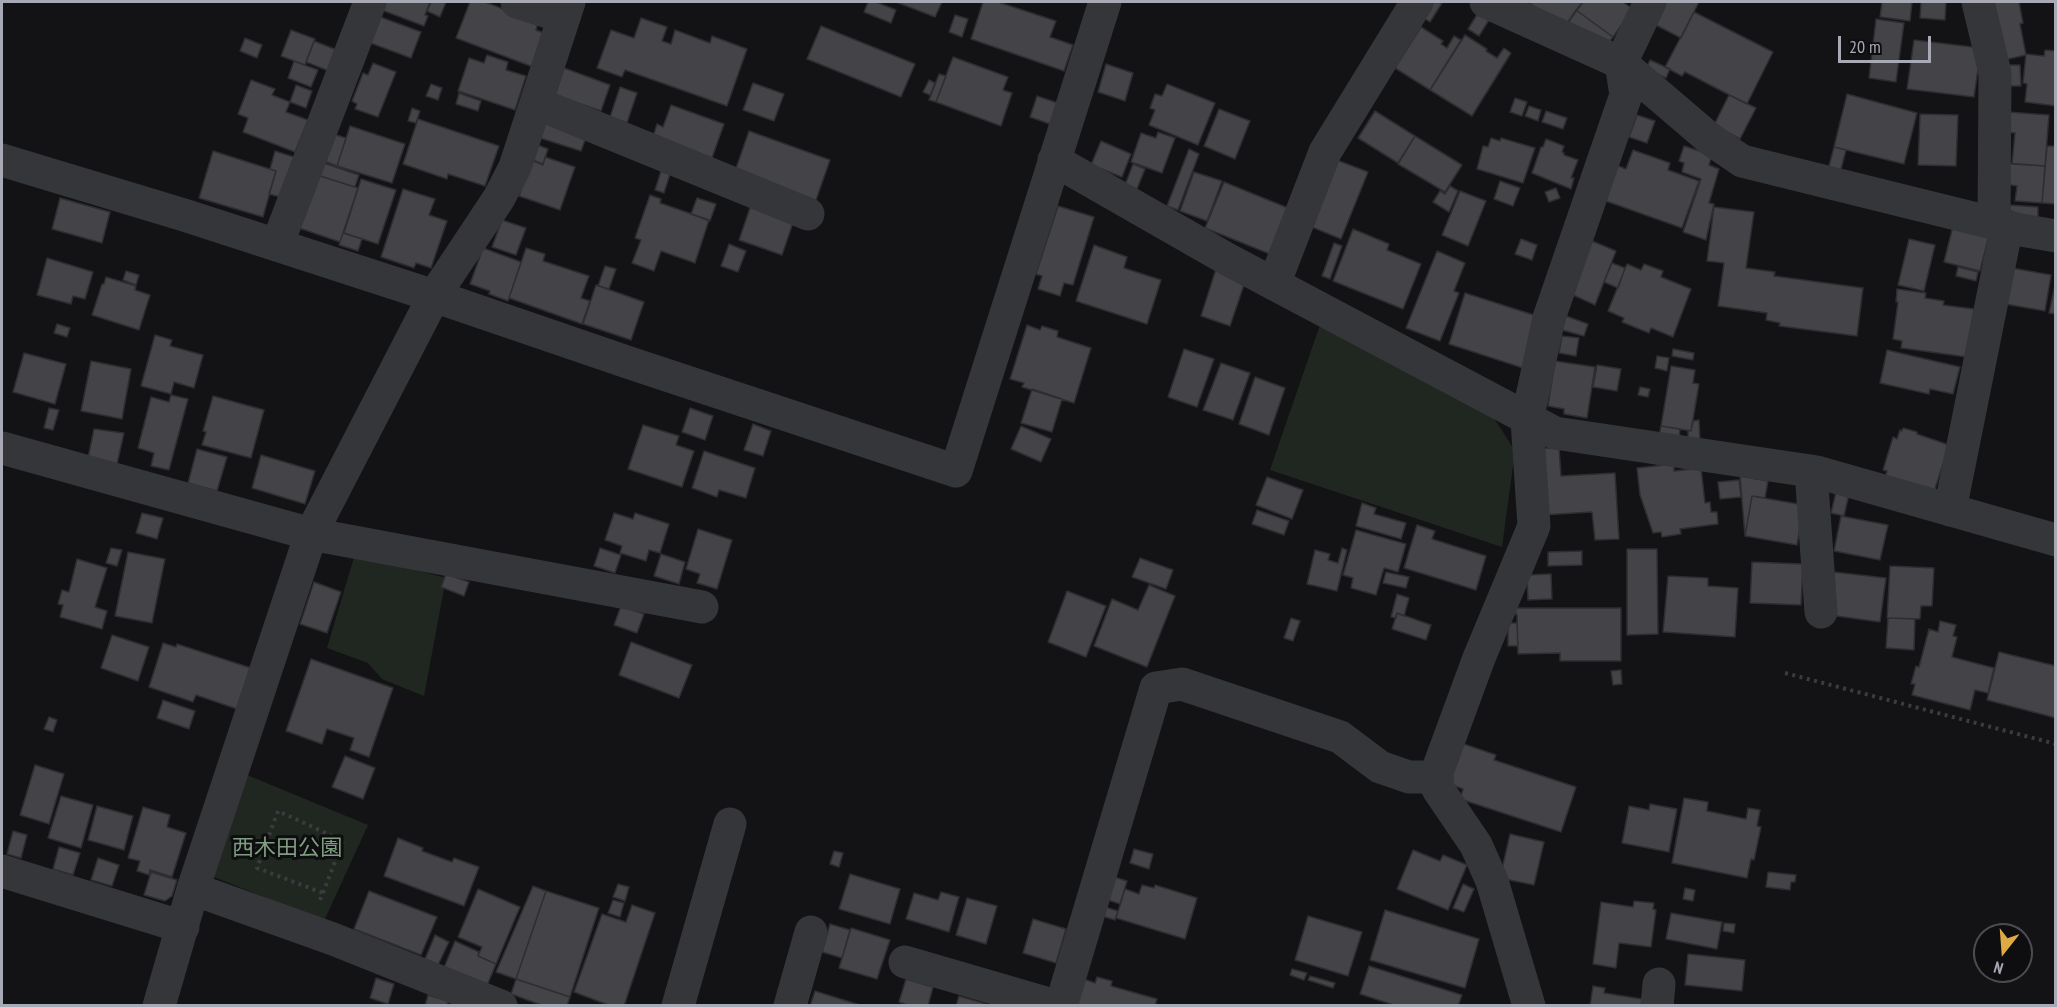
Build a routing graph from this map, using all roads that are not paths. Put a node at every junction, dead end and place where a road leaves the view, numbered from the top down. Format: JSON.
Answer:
{"nodes":[{"id":1,"x":370,"y":2,"type":"edge"},
{"id":2,"x":517,"y":2,"type":"edge"},
{"id":3,"x":1105,"y":2,"type":"edge"},
{"id":4,"x":1417,"y":2,"type":"edge"},
{"id":5,"x":1486,"y":2,"type":"edge"},
{"id":6,"x":1650,"y":2,"type":"edge"},
{"id":7,"x":1978,"y":2,"type":"edge"},
{"id":8,"x":567,"y":9,"type":"edge"},
{"id":9,"x":1621,"y":63,"type":"junction"},
{"id":10,"x":536,"y":103,"type":"junction"},
{"id":11,"x":2,"y":160,"type":"edge"},
{"id":12,"x":1054,"y":160,"type":"junction"},
{"id":13,"x":808,"y":214,"type":"dead end"},
{"id":14,"x":2000,"y":225,"type":"junction"},
{"id":15,"x":2055,"y":236,"type":"edge"},
{"id":16,"x":277,"y":245,"type":"junction"},
{"id":17,"x":1274,"y":285,"type":"junction"},
{"id":18,"x":434,"y":296,"type":"junction"},
{"id":19,"x":1527,"y":420,"type":"junction"},
{"id":20,"x":2,"y":448,"type":"edge"},
{"id":21,"x":1811,"y":471,"type":"junction"},
{"id":22,"x":1950,"y":510,"type":"junction"},
{"id":23,"x":311,"y":534,"type":"junction"},
{"id":24,"x":2055,"y":540,"type":"edge"},
{"id":25,"x":702,"y":607,"type":"dead end"},
{"id":26,"x":1821,"y":612,"type":"dead end"},
{"id":27,"x":1437,"y":777,"type":"junction"},
{"id":28,"x":730,"y":824,"type":"dead end"},
{"id":29,"x":2,"y":871,"type":"edge"},
{"id":30,"x":193,"y":889,"type":"junction"},
{"id":31,"x":183,"y":927,"type":"junction"},
{"id":32,"x":810,"y":932,"type":"dead end"},
{"id":33,"x":905,"y":963,"type":"dead end"},
{"id":34,"x":159,"y":1005,"type":"edge"},
{"id":35,"x":501,"y":1005,"type":"edge"},
{"id":36,"x":678,"y":1005,"type":"edge"},
{"id":37,"x":790,"y":1005,"type":"edge"},
{"id":38,"x":1056,"y":1005,"type":"edge"},
{"id":39,"x":1061,"y":1005,"type":"edge"},
{"id":40,"x":1529,"y":1005,"type":"edge"}],
"edges":[{"from":1,"to":16,"type":"street"},
{"from":2,"to":8,"type":"street"},
{"from":3,"to":12,"type":"street"},
{"from":4,"to":17,"type":"street"},
{"from":5,"to":9,"type":"street"},
{"from":6,"to":9,"type":"street"},
{"from":7,"to":14,"type":"street"},
{"from":8,"to":10,"type":"street"},
{"from":9,"to":14,"type":"street"},
{"from":9,"to":19,"type":"street"},
{"from":10,"to":13,"type":"street"},
{"from":10,"to":18,"type":"street"},
{"from":11,"to":16,"type":"street"},
{"from":12,"to":17,"type":"street"},
{"from":12,"to":18,"type":"street"},
{"from":14,"to":15,"type":"street"},
{"from":14,"to":22,"type":"street"},
{"from":16,"to":18,"type":"street"},
{"from":17,"to":19,"type":"street"},
{"from":18,"to":23,"type":"street"},
{"from":19,"to":21,"type":"street"},
{"from":19,"to":27,"type":"street"},
{"from":20,"to":23,"type":"street"},
{"from":21,"to":22,"type":"street"},
{"from":21,"to":26,"type":"street"},
{"from":22,"to":24,"type":"street"},
{"from":23,"to":25,"type":"street"},
{"from":23,"to":30,"type":"street"},
{"from":27,"to":39,"type":"street"},
{"from":27,"to":40,"type":"street"},
{"from":28,"to":36,"type":"street"},
{"from":29,"to":31,"type":"street"},
{"from":30,"to":31,"type":"street"},
{"from":30,"to":35,"type":"street"},
{"from":31,"to":34,"type":"street"},
{"from":32,"to":37,"type":"street"},
{"from":33,"to":38,"type":"street"}]}
